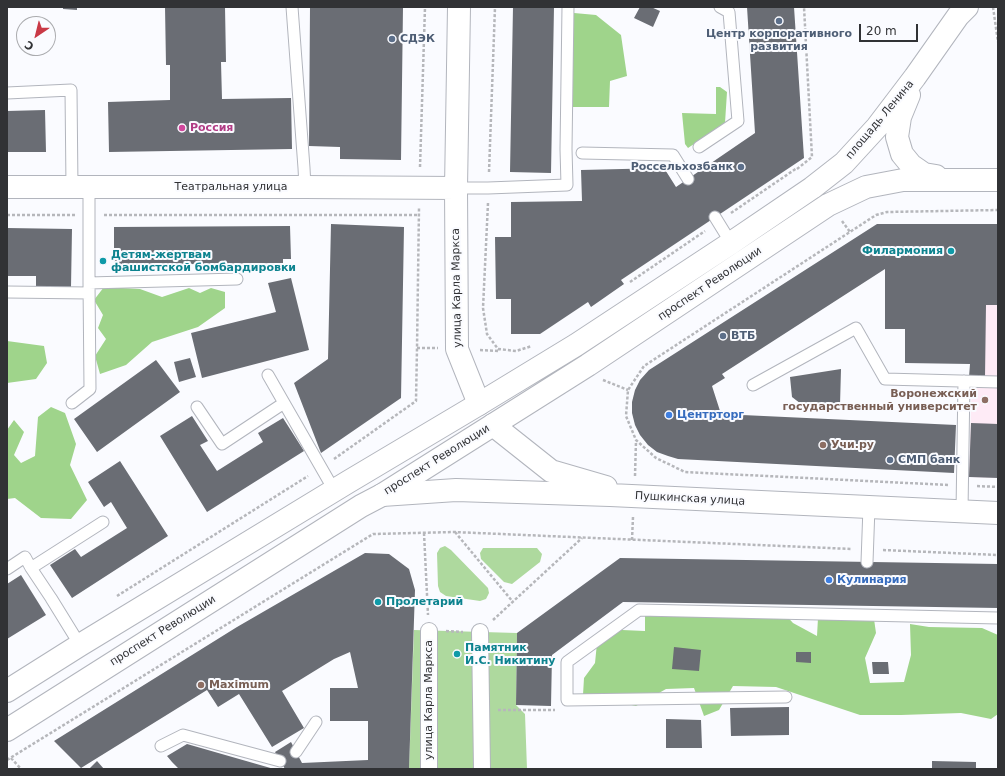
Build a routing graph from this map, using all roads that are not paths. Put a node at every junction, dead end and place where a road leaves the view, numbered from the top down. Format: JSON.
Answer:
{"nodes":[{"id":1,"x":292,"y":7,"type":"edge"},
{"id":2,"x":459,"y":7,"type":"edge"},
{"id":3,"x":568,"y":7,"type":"edge"},
{"id":4,"x":720,"y":7,"type":"edge"},
{"id":5,"x":967,"y":7,"type":"edge"},
{"id":6,"x":916,"y":77,"type":"junction"},
{"id":7,"x":7,"y":93,"type":"edge"},
{"id":8,"x":699,"y":147,"type":"dead end"},
{"id":9,"x":582,"y":153,"type":"dead end"},
{"id":10,"x":844,"y":163,"type":"joint"},
{"id":11,"x":688,"y":179,"type":"dead end"},
{"id":12,"x":957,"y":180,"type":"junction"},
{"id":13,"x":998,"y":180,"type":"edge"},
{"id":14,"x":7,"y":187,"type":"edge"},
{"id":15,"x":80,"y":187,"type":"junction"},
{"id":16,"x":304,"y":187,"type":"junction"},
{"id":17,"x":866,"y":187,"type":"joint"},
{"id":18,"x":456,"y":188,"type":"junction"},
{"id":19,"x":716,"y":220,"type":"road end"},
{"id":20,"x":731,"y":243,"type":"junction"},
{"id":21,"x":237,"y":279,"type":"dead end"},
{"id":22,"x":89,"y":288,"type":"junction"},
{"id":23,"x":7,"y":292,"type":"edge"},
{"id":24,"x":268,"y":375,"type":"dead end"},
{"id":25,"x":964,"y":381,"type":"junction"},
{"id":26,"x":998,"y":382,"type":"edge"},
{"id":27,"x":753,"y":385,"type":"dead end"},
{"id":28,"x":72,"y":403,"type":"dead end"},
{"id":29,"x":284,"y":403,"type":"junction"},
{"id":30,"x":479,"y":404,"type":"junction"},
{"id":31,"x":197,"y":407,"type":"dead end"},
{"id":32,"x":493,"y":425,"type":"junction"},
{"id":33,"x":334,"y":490,"type":"junction"},
{"id":34,"x":382,"y":495,"type":"junction"},
{"id":35,"x":634,"y":496,"type":"junction"},
{"id":36,"x":869,"y":507,"type":"junction"},
{"id":37,"x":962,"y":512,"type":"junction"},
{"id":38,"x":998,"y":513,"type":"edge"},
{"id":39,"x":103,"y":522,"type":"dead end"},
{"id":40,"x":867,"y":562,"type":"dead end"},
{"id":41,"x":30,"y":568,"type":"junction"},
{"id":42,"x":7,"y":569,"type":"edge"},
{"id":43,"x":998,"y":618,"type":"edge"},
{"id":44,"x":429,"y":631,"type":"road end"},
{"id":45,"x":480,"y":632,"type":"road end"},
{"id":46,"x":80,"y":645,"type":"junction"},
{"id":47,"x":7,"y":691,"type":"edge"},
{"id":48,"x":786,"y":696,"type":"dead end"},
{"id":49,"x":316,"y":722,"type":"dead end"},
{"id":50,"x":7,"y":730,"type":"edge"},
{"id":51,"x":162,"y":746,"type":"dead end"},
{"id":52,"x":296,"y":752,"type":"dead end"},
{"id":53,"x":280,"y":762,"type":"dead end"},
{"id":54,"x":429,"y":769,"type":"edge"},
{"id":55,"x":482,"y":769,"type":"edge"}],
"edges":[{"from":1,"to":16,"type":"lane"},
{"from":2,"to":18,"type":"main road","name":"улица Карла Маркса"},
{"from":3,"to":18,"type":"lane"},
{"from":4,"to":8,"type":"lane"},
{"from":5,"to":6,"type":"main road","name":"площадь Ленина"},
{"from":6,"to":10,"type":"main road","name":"площадь Ленина"},
{"from":6,"to":12,"type":"main road","name":"площадь Ленина"},
{"from":7,"to":15,"type":"lane"},
{"from":9,"to":11,"type":"lane"},
{"from":10,"to":20,"type":"main road","name":"проспект Революции"},
{"from":12,"to":13,"type":"main road","name":"площадь Ленина"},
{"from":12,"to":17,"type":"main road","name":"площадь Ленина"},
{"from":14,"to":15,"type":"main road","name":"Театральная улица"},
{"from":15,"to":16,"type":"main road","name":"Театральная улица"},
{"from":15,"to":22,"type":"lane"},
{"from":16,"to":18,"type":"main road","name":"Театральная улица"},
{"from":17,"to":32,"type":"main road","name":"проспект Революции"},
{"from":18,"to":30,"type":"main road","name":"улица Карла Маркса"},
{"from":19,"to":20,"type":"lane"},
{"from":20,"to":30,"type":"main road","name":"проспект Революции"},
{"from":21,"to":22,"type":"lane"},
{"from":22,"to":23,"type":"lane"},
{"from":22,"to":28,"type":"lane"},
{"from":24,"to":29,"type":"lane"},
{"from":25,"to":26,"type":"lane"},
{"from":25,"to":27,"type":"lane"},
{"from":25,"to":37,"type":"lane"},
{"from":29,"to":31,"type":"lane"},
{"from":29,"to":33,"type":"lane"},
{"from":30,"to":32,"type":"main road","name":"улица Карла Маркса"},
{"from":30,"to":33,"type":"main road","name":"проспект Революции"},
{"from":32,"to":34,"type":"main road","name":"проспект Революции"},
{"from":32,"to":35,"type":"main road","name":"улица Карла Маркса"},
{"from":33,"to":46,"type":"main road","name":"проспект Революции"},
{"from":34,"to":35,"type":"main road","name":"Пушкинская улица"},
{"from":34,"to":50,"type":"main road","name":"проспект Революции"},
{"from":35,"to":36,"type":"main road","name":"Пушкинская улица"},
{"from":36,"to":37,"type":"main road","name":"Пушкинская улица"},
{"from":36,"to":40,"type":"lane"},
{"from":37,"to":38,"type":"main road","name":"Пушкинская улица"},
{"from":39,"to":41,"type":"lane"},
{"from":41,"to":42,"type":"lane"},
{"from":41,"to":46,"type":"lane"},
{"from":43,"to":48,"type":"lane"},
{"from":44,"to":54,"type":"street","name":"улица Карла Маркса"},
{"from":45,"to":55,"type":"street"},
{"from":46,"to":47,"type":"main road","name":"проспект Революции"},
{"from":49,"to":52,"type":"lane"},
{"from":51,"to":53,"type":"lane"}]}
